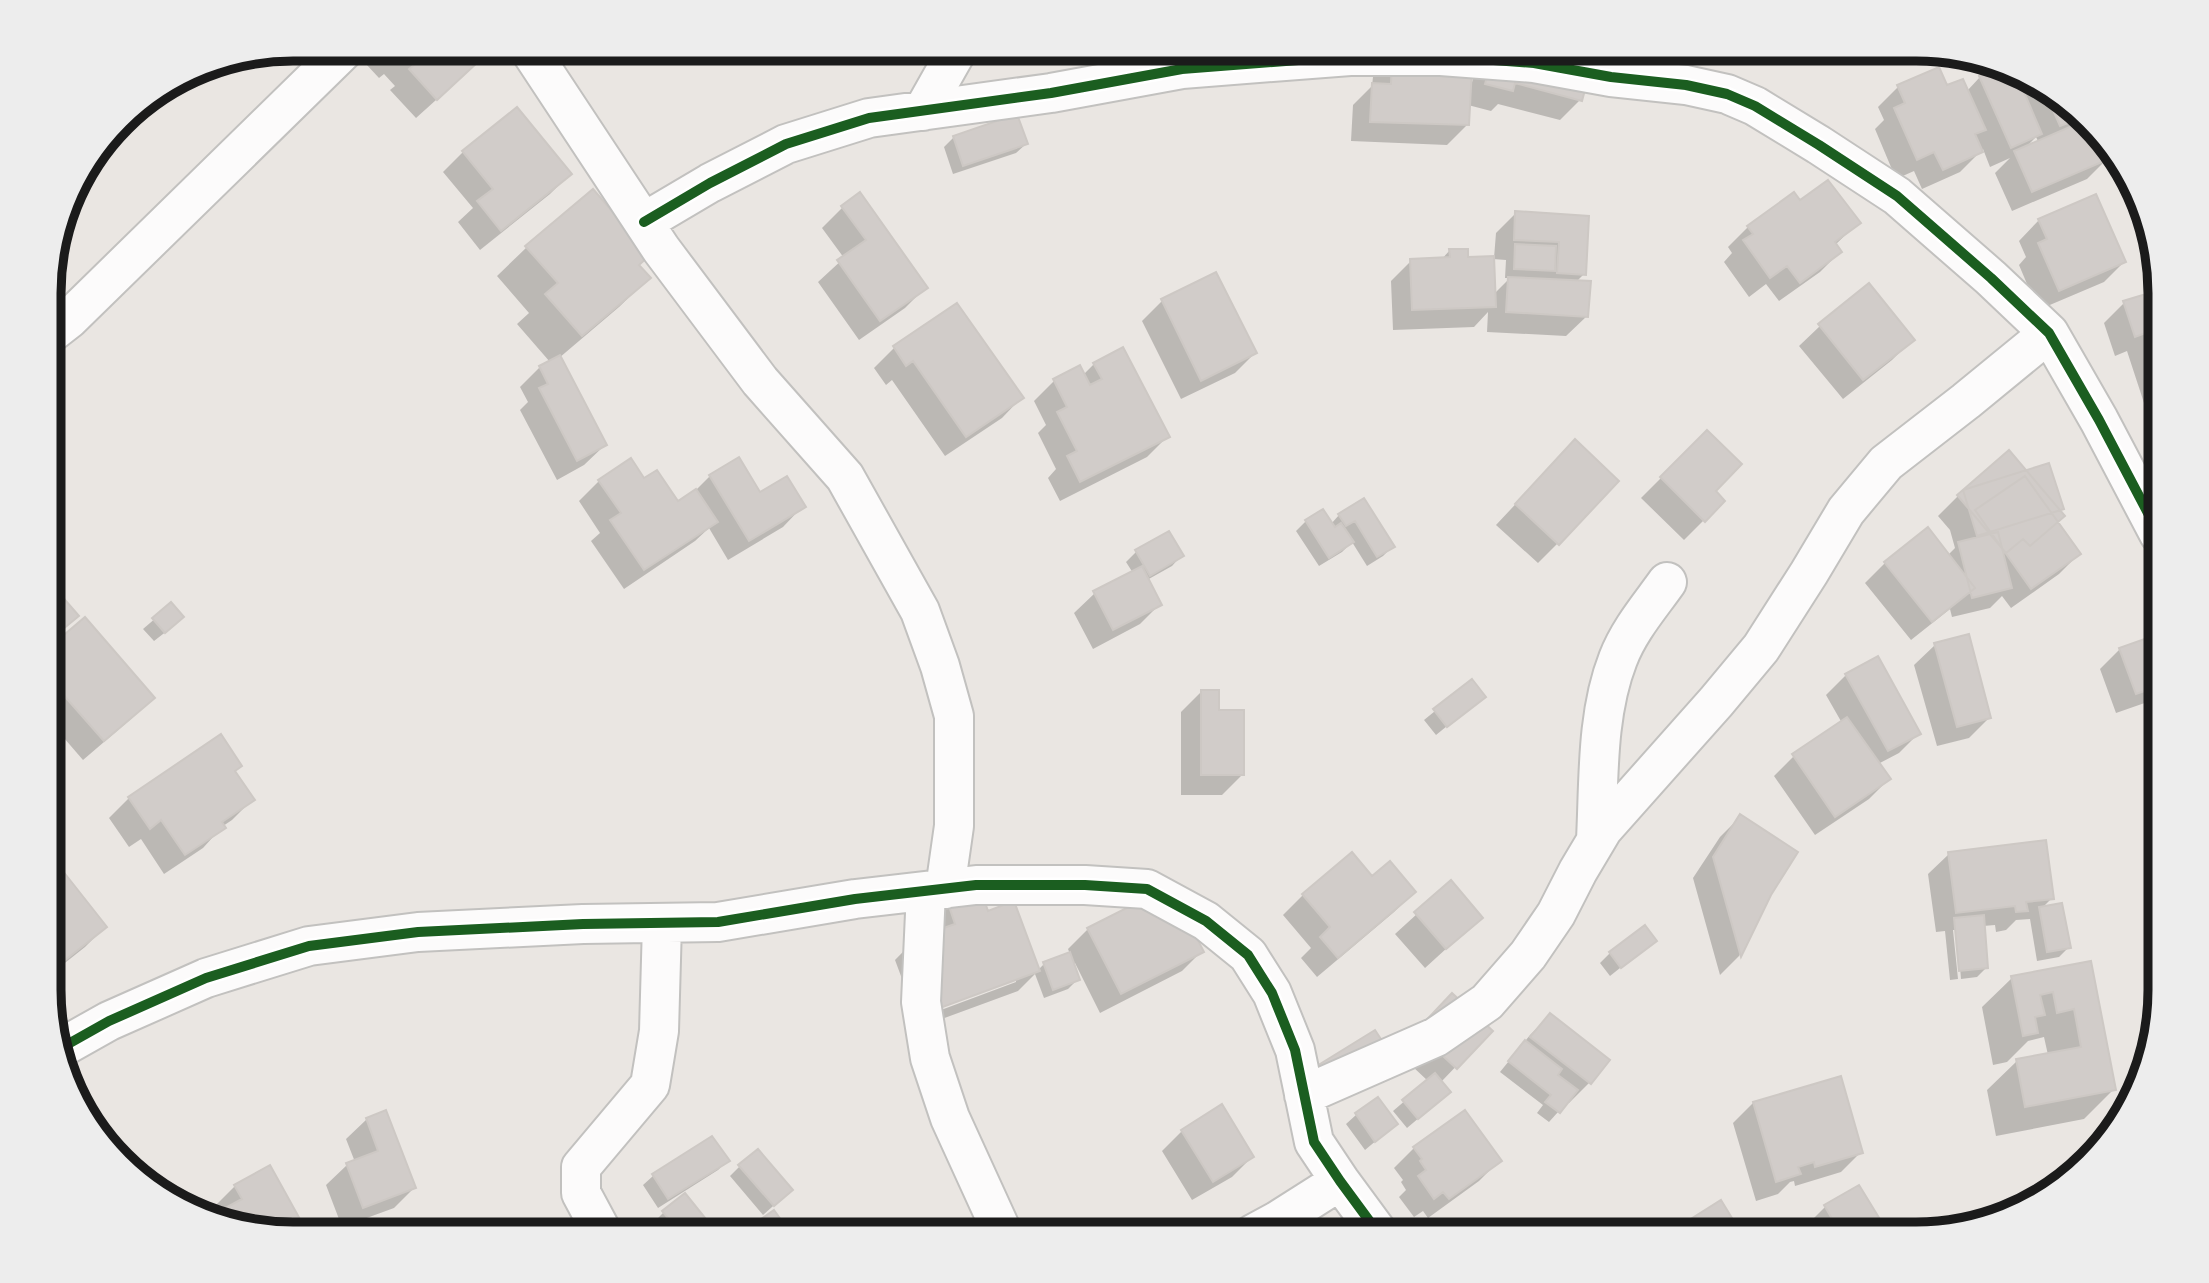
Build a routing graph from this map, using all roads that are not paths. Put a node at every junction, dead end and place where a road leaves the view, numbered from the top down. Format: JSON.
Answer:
{"nodes":[{"id":1,"x":1289,"y":61,"type":"edge"},
{"id":2,"x":1507,"y":61,"type":"edge"},
{"id":3,"x":332,"y":62,"type":"edge"},
{"id":4,"x":538,"y":62,"type":"edge"},
{"id":5,"x":951,"y":62,"type":"edge"},
{"id":6,"x":923,"y":111,"type":"junction"},
{"id":7,"x":644,"y":222,"type":"junction"},
{"id":8,"x":61,"y":325,"type":"edge"},
{"id":9,"x":2049,"y":333,"type":"junction"},
{"id":10,"x":2147,"y":510,"type":"edge"},
{"id":11,"x":1667,"y":582,"type":"dead end"},
{"id":12,"x":1597,"y":840,"type":"junction"},
{"id":13,"x":936,"y":890,"type":"junction"},
{"id":14,"x":662,"y":923,"type":"junction"},
{"id":15,"x":68,"y":1044,"type":"edge"},
{"id":16,"x":1304,"y":1095,"type":"junction"},
{"id":17,"x":1340,"y":1181,"type":"junction"},
{"id":18,"x":1276,"y":1221,"type":"edge"},
{"id":19,"x":1370,"y":1221,"type":"edge"},
{"id":20,"x":595,"y":1222,"type":"edge"},
{"id":21,"x":997,"y":1222,"type":"edge"}],
"edges":[{"from":1,"to":6,"type":"street"},
{"from":2,"to":9,"type":"street"},
{"from":3,"to":8,"type":"street"},
{"from":4,"to":7,"type":"street"},
{"from":5,"to":6,"type":"street"},
{"from":6,"to":7,"type":"street"},
{"from":7,"to":13,"type":"street"},
{"from":9,"to":10,"type":"street"},
{"from":9,"to":12,"type":"street"},
{"from":11,"to":12,"type":"street"},
{"from":12,"to":16,"type":"street"},
{"from":13,"to":14,"type":"street"},
{"from":13,"to":16,"type":"street"},
{"from":13,"to":21,"type":"street"},
{"from":14,"to":15,"type":"street"},
{"from":14,"to":20,"type":"street"},
{"from":16,"to":17,"type":"street"},
{"from":17,"to":18,"type":"street"},
{"from":17,"to":19,"type":"street"}]}
